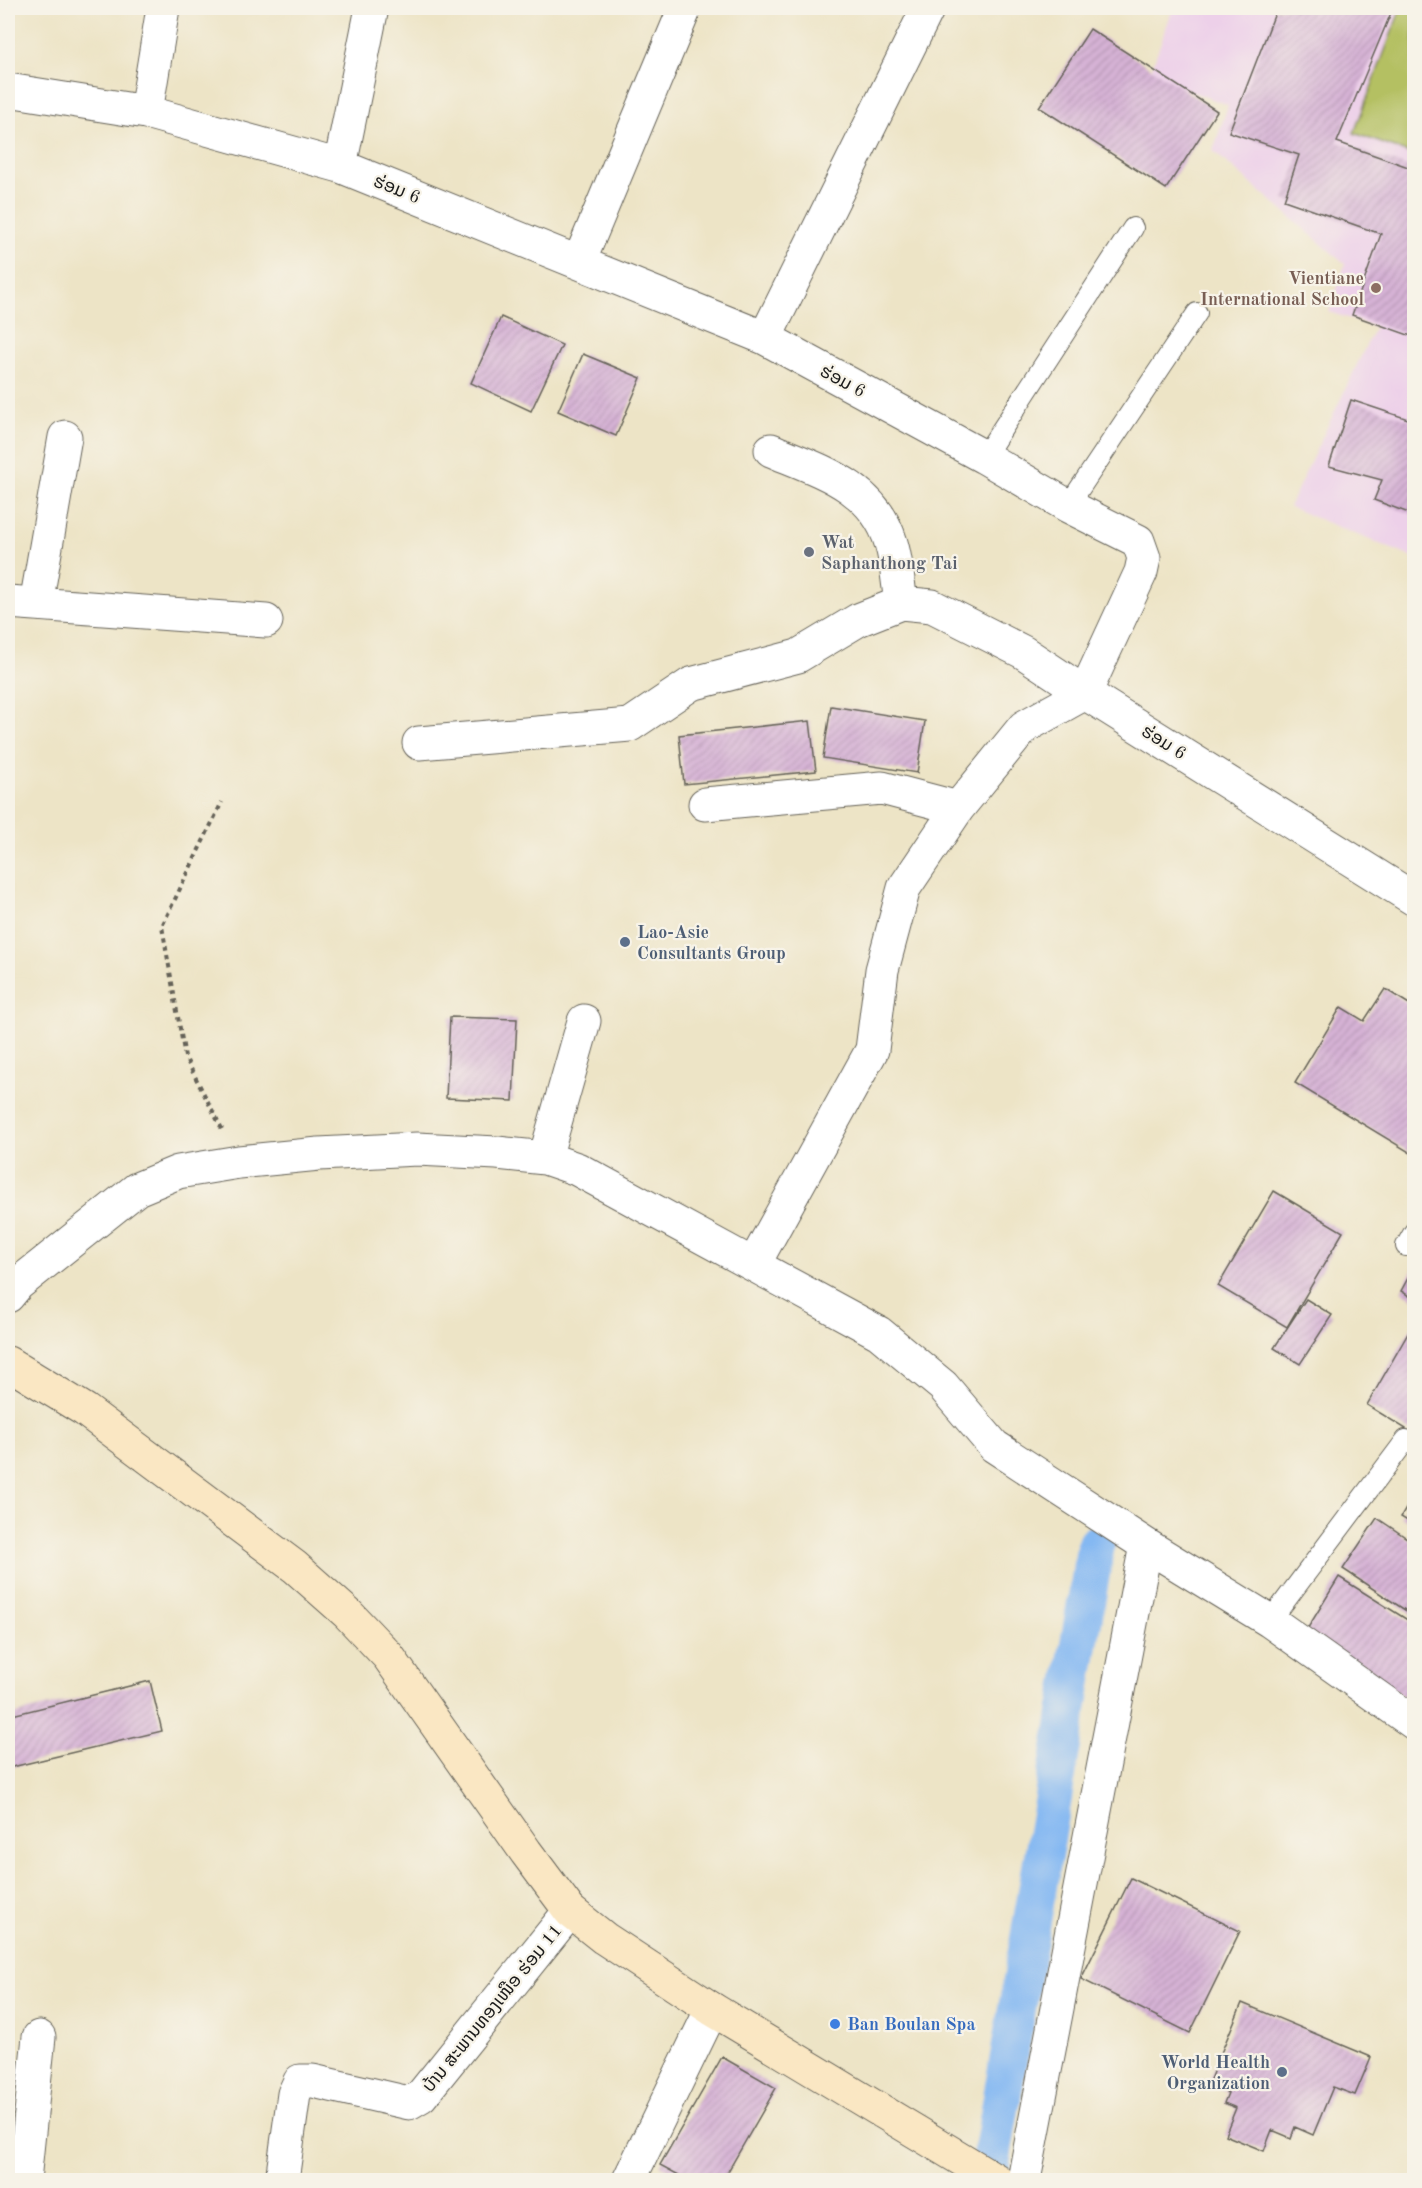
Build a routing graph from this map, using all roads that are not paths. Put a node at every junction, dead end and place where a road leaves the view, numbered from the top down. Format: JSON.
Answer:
{"nodes":[{"id":1,"x":164,"y":8,"type":"edge"},
{"id":2,"x":372,"y":8,"type":"edge"},
{"id":3,"x":685,"y":8,"type":"edge"},
{"id":4,"x":928,"y":8,"type":"edge"},
{"id":5,"x":8,"y":90,"type":"edge"},
{"id":6,"x":146,"y":112,"type":"junction"},
{"id":7,"x":340,"y":166,"type":"junction"},
{"id":8,"x":1133,"y":228,"type":"dead end"},
{"id":9,"x":579,"y":262,"type":"junction"},
{"id":10,"x":1197,"y":313,"type":"dead end"},
{"id":11,"x":765,"y":338,"type":"junction"},
{"id":12,"x":65,"y":437,"type":"dead end"},
{"id":13,"x":771,"y":450,"type":"dead end"},
{"id":14,"x":984,"y":457,"type":"junction"},
{"id":15,"x":1068,"y":506,"type":"junction"},
{"id":16,"x":22,"y":603,"type":"edge"},
{"id":17,"x":901,"y":603,"type":"junction"},
{"id":18,"x":266,"y":621,"type":"dead end"},
{"id":19,"x":1085,"y":693,"type":"junction"},
{"id":20,"x":419,"y":743,"type":"dead end"},
{"id":21,"x":705,"y":804,"type":"dead end"},
{"id":22,"x":958,"y":808,"type":"junction"},
{"id":23,"x":1414,"y":899,"type":"edge"},
{"id":24,"x":584,"y":1021,"type":"dead end"},
{"id":25,"x":545,"y":1158,"type":"junction"},
{"id":26,"x":754,"y":1264,"type":"junction"},
{"id":27,"x":8,"y":1296,"type":"edge"},
{"id":28,"x":8,"y":1363,"type":"edge"},
{"id":29,"x":1406,"y":1440,"type":"dead end"},
{"id":30,"x":1146,"y":1545,"type":"junction"},
{"id":31,"x":1270,"y":1622,"type":"junction"},
{"id":32,"x":1414,"y":1723,"type":"edge"},
{"id":33,"x":570,"y":1911,"type":"junction"},
{"id":34,"x":712,"y":2010,"type":"junction"},
{"id":35,"x":39,"y":2037,"type":"dead end"},
{"id":36,"x":978,"y":2175,"type":"edge"},
{"id":37,"x":24,"y":2181,"type":"edge"},
{"id":38,"x":282,"y":2181,"type":"edge"},
{"id":39,"x":629,"y":2181,"type":"edge"},
{"id":40,"x":1024,"y":2181,"type":"edge"}],
"edges":[{"from":1,"to":6,"type":"street"},
{"from":2,"to":7,"type":"street"},
{"from":3,"to":9,"type":"street"},
{"from":4,"to":11,"type":"street"},
{"from":5,"to":6,"type":"street","name":"ຮ່ອມ 6"},
{"from":6,"to":7,"type":"street","name":"ຮ່ອມ 6"},
{"from":7,"to":9,"type":"street","name":"ຮ່ອມ 6"},
{"from":8,"to":14,"type":"lane"},
{"from":9,"to":11,"type":"street","name":"ຮ່ອມ 6"},
{"from":10,"to":15,"type":"lane"},
{"from":11,"to":14,"type":"street","name":"ຮ່ອມ 6"},
{"from":12,"to":16,"type":"street"},
{"from":13,"to":17,"type":"street"},
{"from":14,"to":15,"type":"street","name":"ຮ່ອມ 6"},
{"from":15,"to":19,"type":"street","name":"ຮ່ອມ 6"},
{"from":16,"to":18,"type":"street"},
{"from":17,"to":19,"type":"street"},
{"from":17,"to":20,"type":"street"},
{"from":19,"to":22,"type":"street"},
{"from":19,"to":23,"type":"street","name":"ຮ່ອມ 6"},
{"from":21,"to":22,"type":"street"},
{"from":22,"to":26,"type":"street"},
{"from":24,"to":25,"type":"street"},
{"from":25,"to":26,"type":"street"},
{"from":25,"to":27,"type":"street"},
{"from":26,"to":30,"type":"street"},
{"from":28,"to":33,"type":"street"},
{"from":29,"to":31,"type":"lane"},
{"from":30,"to":31,"type":"street"},
{"from":30,"to":40,"type":"street"},
{"from":31,"to":32,"type":"street"},
{"from":33,"to":34,"type":"street"},
{"from":33,"to":38,"type":"street","name":"ບ້ານ ສະພານທອງເໜືອ ຮ່ອມ 11"},
{"from":34,"to":36,"type":"street"},
{"from":34,"to":39,"type":"street"},
{"from":35,"to":37,"type":"street"}]}
